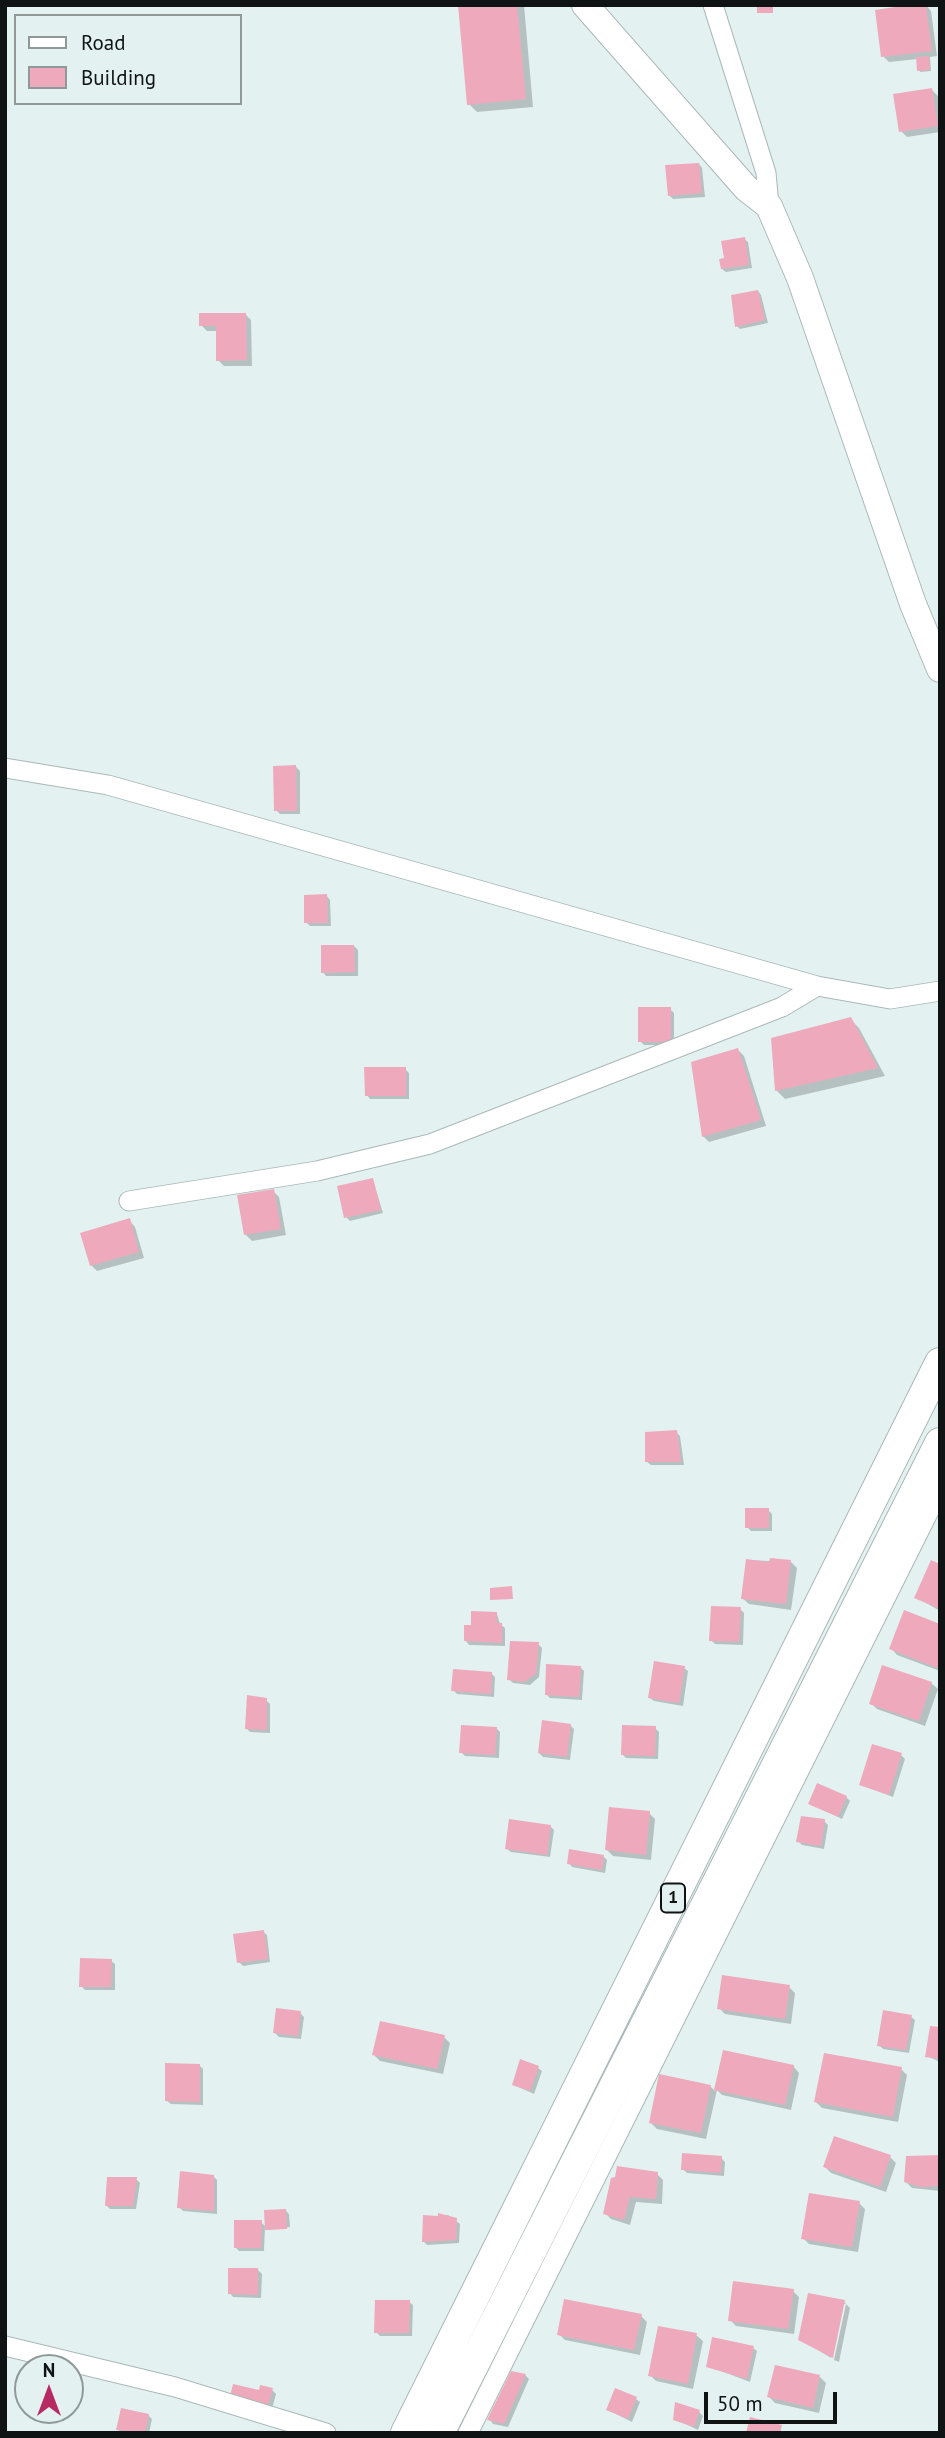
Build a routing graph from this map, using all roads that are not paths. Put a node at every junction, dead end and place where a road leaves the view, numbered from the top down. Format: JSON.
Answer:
{"nodes":[{"id":1,"x":585,"y":5,"type":"edge"},
{"id":2,"x":713,"y":5,"type":"edge"},
{"id":3,"x":769,"y":206,"type":"junction"},
{"id":4,"x":940,"y":669,"type":"edge"},
{"id":5,"x":5,"y":768,"type":"edge"},
{"id":6,"x":817,"y":986,"type":"junction"},
{"id":7,"x":940,"y":991,"type":"edge"},
{"id":8,"x":129,"y":1201,"type":"dead end"},
{"id":9,"x":940,"y":1363,"type":"edge"},
{"id":10,"x":940,"y":1443,"type":"edge"},
{"id":11,"x":940,"y":1489,"type":"edge"},
{"id":12,"x":5,"y":2346,"type":"edge"},
{"id":13,"x":326,"y":2433,"type":"edge"},
{"id":14,"x":406,"y":2433,"type":"edge"},
{"id":15,"x":439,"y":2433,"type":"edge"},
{"id":16,"x":468,"y":2433,"type":"edge"}],
"edges":[{"from":1,"to":3,"type":"street"},
{"from":2,"to":3,"type":"street"},
{"from":3,"to":4,"type":"street"},
{"from":5,"to":6,"type":"street"},
{"from":6,"to":7,"type":"street"},
{"from":6,"to":8,"type":"street"},
{"from":9,"to":14,"type":"main road","number":"1"},
{"from":10,"to":15,"type":"main road","number":"1"},
{"from":11,"to":16,"type":"street"},
{"from":12,"to":13,"type":"street"}]}
